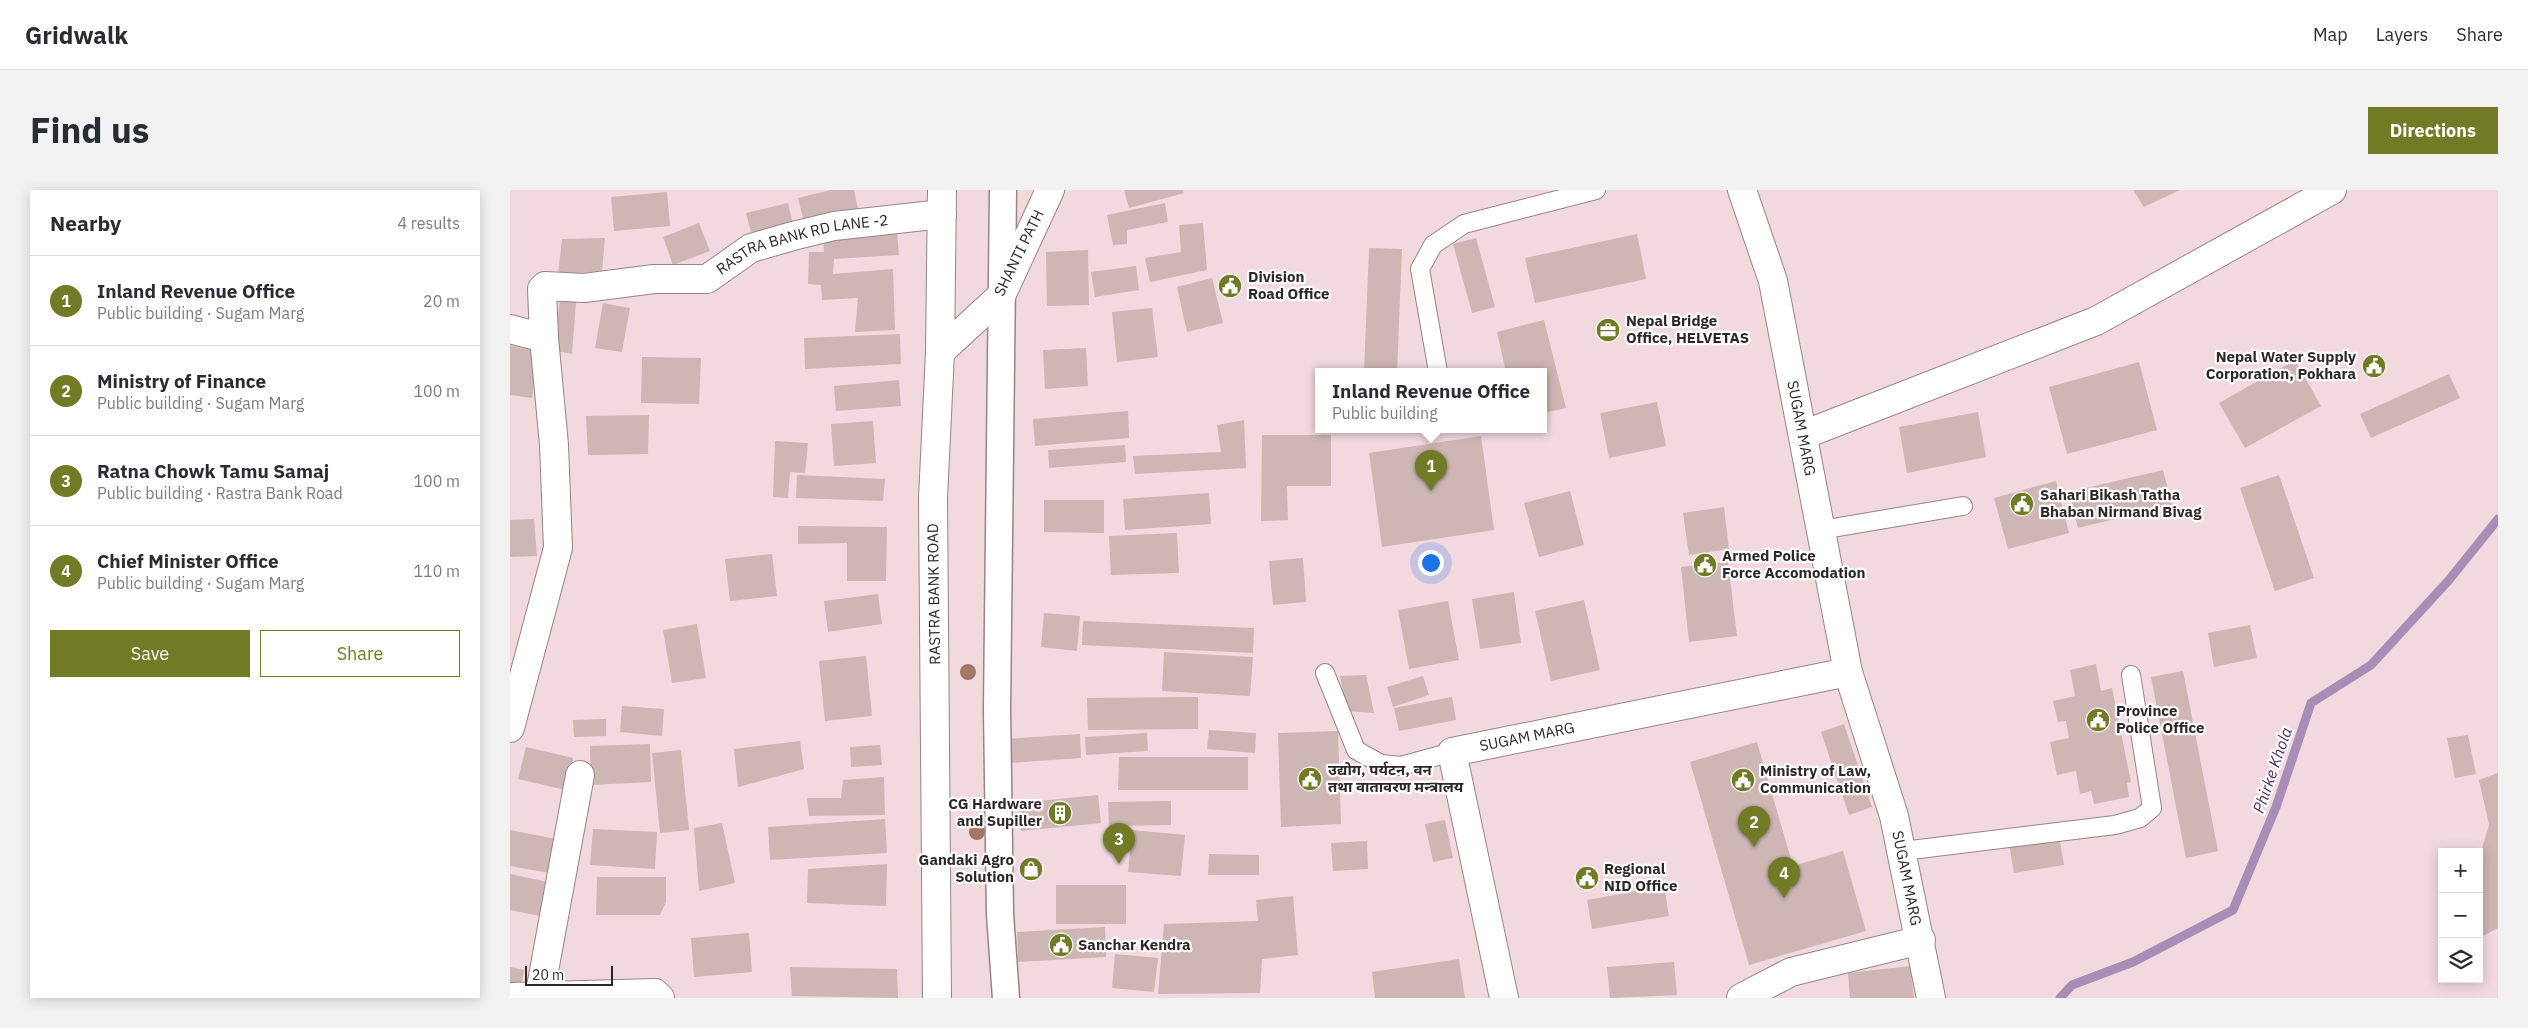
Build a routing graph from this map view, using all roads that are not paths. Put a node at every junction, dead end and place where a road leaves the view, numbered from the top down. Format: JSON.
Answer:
{"nodes":[{"id":1,"x":1003,"y":190,"type":"edge"},
{"id":2,"x":1050,"y":190,"type":"edge"},
{"id":3,"x":1596,"y":190,"type":"edge"},
{"id":4,"x":1742,"y":190,"type":"edge"},
{"id":5,"x":2332,"y":190,"type":"edge"},
{"id":6,"x":942,"y":202,"type":"edge"},
{"id":7,"x":1001,"y":296,"type":"junction"},
{"id":8,"x":510,"y":329,"type":"edge"},
{"id":9,"x":544,"y":338,"type":"junction"},
{"id":10,"x":940,"y":352,"type":"junction"},
{"id":11,"x":1437,"y":368,"type":"edge"},
{"id":12,"x":1803,"y":434,"type":"junction"},
{"id":13,"x":1963,"y":506,"type":"dead end"},
{"id":14,"x":1821,"y":530,"type":"junction"},
{"id":15,"x":1848,"y":672,"type":"junction"},
{"id":16,"x":1325,"y":673,"type":"dead end"},
{"id":17,"x":2131,"y":675,"type":"dead end"},
{"id":18,"x":510,"y":728,"type":"edge"},
{"id":19,"x":1452,"y":752,"type":"junction"},
{"id":20,"x":580,"y":775,"type":"dead end"},
{"id":21,"x":1903,"y":851,"type":"junction"},
{"id":22,"x":1921,"y":940,"type":"junction"},
{"id":23,"x":510,"y":997,"type":"edge"},
{"id":24,"x":539,"y":997,"type":"edge"},
{"id":25,"x":660,"y":998,"type":"edge"},
{"id":26,"x":937,"y":998,"type":"edge"},
{"id":27,"x":1006,"y":998,"type":"edge"},
{"id":28,"x":1504,"y":998,"type":"edge"},
{"id":29,"x":1741,"y":998,"type":"edge"},
{"id":30,"x":1931,"y":998,"type":"edge"}],
"edges":[{"from":1,"to":7,"type":"street"},
{"from":2,"to":7,"type":"street","name":"SHANTI PATH"},
{"from":3,"to":11,"type":"lane"},
{"from":4,"to":12,"type":"street","name":"SUGAM MARG"},
{"from":5,"to":12,"type":"street"},
{"from":6,"to":9,"type":"street","name":"RASTRA BANK RD LANE -2"},
{"from":6,"to":10,"type":"street","name":"RASTRA BANK ROAD"},
{"from":7,"to":10,"type":"street","name":"SHANTI PATH"},
{"from":7,"to":27,"type":"street"},
{"from":8,"to":9,"type":"street"},
{"from":9,"to":18,"type":"street"},
{"from":10,"to":26,"type":"street","name":"RASTRA BANK ROAD"},
{"from":12,"to":14,"type":"street","name":"SUGAM MARG"},
{"from":13,"to":14,"type":"lane"},
{"from":14,"to":15,"type":"street","name":"SUGAM MARG"},
{"from":15,"to":19,"type":"street","name":"SUGAM MARG"},
{"from":15,"to":21,"type":"street","name":"SUGAM MARG"},
{"from":16,"to":19,"type":"lane"},
{"from":17,"to":21,"type":"lane"},
{"from":19,"to":28,"type":"street"},
{"from":20,"to":24,"type":"street"},
{"from":21,"to":22,"type":"street","name":"SUGAM MARG"},
{"from":22,"to":29,"type":"street","name":"SUGAM MARG"},
{"from":22,"to":30,"type":"street","name":"SUGAM MARG"},
{"from":23,"to":24,"type":"street"},
{"from":24,"to":25,"type":"street"}]}
